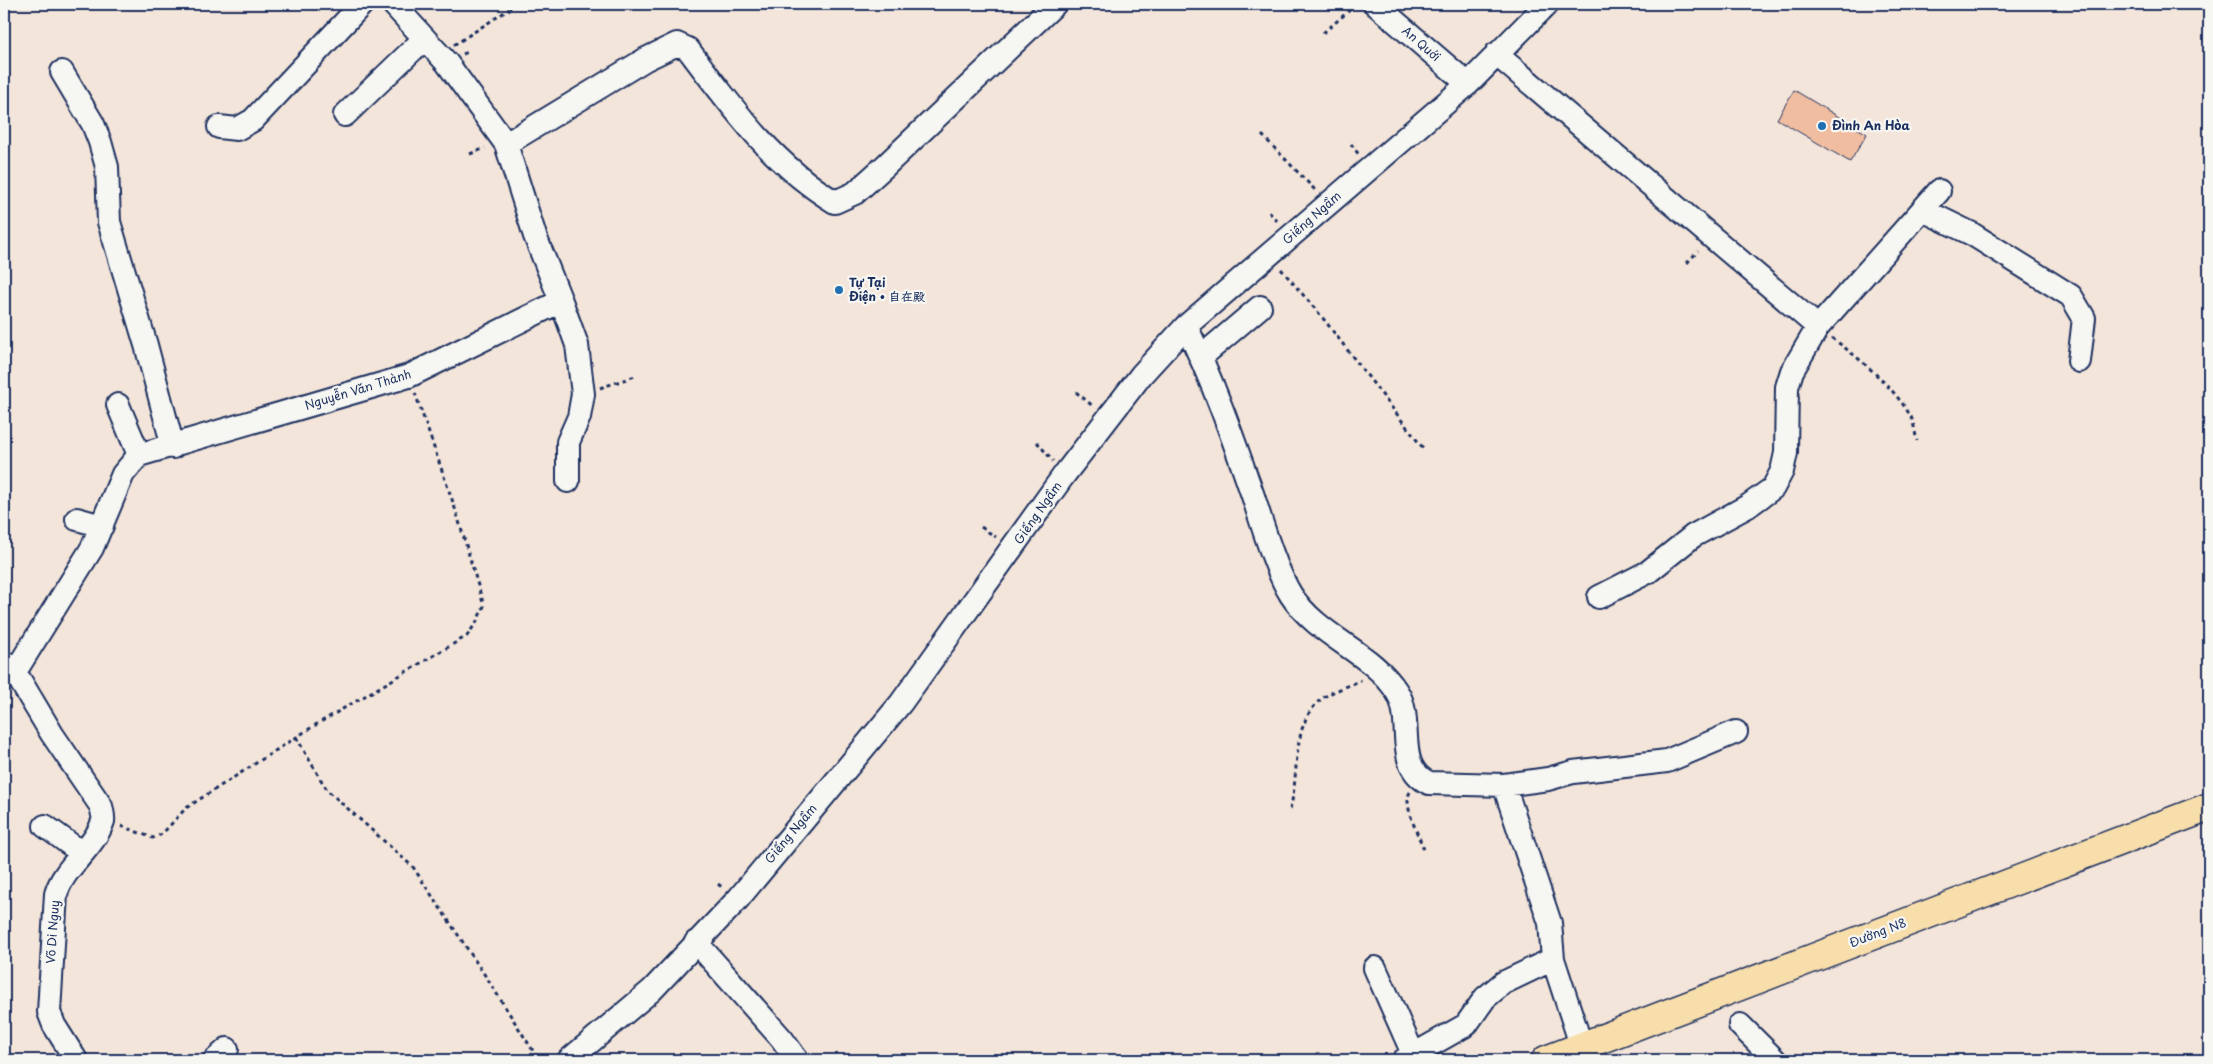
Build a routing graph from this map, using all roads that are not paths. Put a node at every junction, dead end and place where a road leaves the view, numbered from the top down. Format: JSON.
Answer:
{"nodes":[{"id":1,"x":362,"y":4,"type":"edge"},
{"id":2,"x":393,"y":4,"type":"edge"},
{"id":3,"x":1055,"y":4,"type":"edge"},
{"id":4,"x":1375,"y":4,"type":"edge"},
{"id":5,"x":1547,"y":4,"type":"edge"},
{"id":6,"x":424,"y":39,"type":"junction"},
{"id":7,"x":1496,"y":54,"type":"junction"},
{"id":8,"x":62,"y":72,"type":"dead end"},
{"id":9,"x":1468,"y":84,"type":"junction"},
{"id":10,"x":345,"y":115,"type":"dead end"},
{"id":11,"x":219,"y":127,"type":"dead end"},
{"id":12,"x":506,"y":144,"type":"junction"},
{"id":13,"x":1939,"y":191,"type":"dead end"},
{"id":14,"x":1923,"y":210,"type":"junction"},
{"id":15,"x":562,"y":301,"type":"junction"},
{"id":16,"x":1260,"y":307,"type":"dead end"},
{"id":17,"x":1186,"y":326,"type":"junction"},
{"id":18,"x":1818,"y":327,"type":"junction"},
{"id":19,"x":1201,"y":357,"type":"junction"},
{"id":20,"x":2079,"y":361,"type":"dead end"},
{"id":21,"x":118,"y":405,"type":"dead end"},
{"id":22,"x":173,"y":447,"type":"junction"},
{"id":23,"x":139,"y":455,"type":"junction"},
{"id":24,"x":568,"y":481,"type":"dead end"},
{"id":25,"x":77,"y":519,"type":"dead end"},
{"id":26,"x":102,"y":526,"type":"junction"},
{"id":27,"x":1600,"y":597,"type":"dead end"},
{"id":28,"x":10,"y":667,"type":"edge"},
{"id":29,"x":1736,"y":732,"type":"dead end"},
{"id":30,"x":1504,"y":785,"type":"junction"},
{"id":31,"x":2209,"y":807,"type":"edge"},
{"id":32,"x":45,"y":826,"type":"dead end"},
{"id":33,"x":82,"y":853,"type":"junction"},
{"id":34,"x":696,"y":942,"type":"junction"},
{"id":35,"x":1554,"y":960,"type":"junction"},
{"id":36,"x":1375,"y":968,"type":"dead end"},
{"id":37,"x":1740,"y":1025,"type":"dead end"},
{"id":38,"x":1584,"y":1053,"type":"edge"},
{"id":39,"x":1409,"y":1058,"type":"edge"},
{"id":40,"x":76,"y":1060,"type":"edge"},
{"id":41,"x":568,"y":1060,"type":"edge"},
{"id":42,"x":797,"y":1060,"type":"edge"},
{"id":43,"x":1546,"y":1060,"type":"edge"},
{"id":44,"x":1775,"y":1060,"type":"edge"}],
"edges":[{"from":1,"to":11,"type":"street"},
{"from":2,"to":6,"type":"street"},
{"from":3,"to":12,"type":"street"},
{"from":4,"to":9,"type":"street","name":"An Quới"},
{"from":5,"to":7,"type":"street","name":"Giếng Ngầm"},
{"from":6,"to":10,"type":"street"},
{"from":6,"to":12,"type":"street"},
{"from":7,"to":9,"type":"street","name":"Giếng Ngầm"},
{"from":7,"to":18,"type":"street"},
{"from":8,"to":22,"type":"street"},
{"from":9,"to":17,"type":"street","name":"Giếng Ngầm"},
{"from":12,"to":15,"type":"street"},
{"from":13,"to":14,"type":"street"},
{"from":14,"to":18,"type":"street"},
{"from":14,"to":20,"type":"street"},
{"from":15,"to":22,"type":"street","name":"Nguyễn Văn Thành"},
{"from":15,"to":24,"type":"street"},
{"from":16,"to":19,"type":"street"},
{"from":17,"to":19,"type":"street"},
{"from":17,"to":34,"type":"street","name":"Giếng Ngầm"},
{"from":18,"to":27,"type":"street"},
{"from":19,"to":30,"type":"street"},
{"from":21,"to":23,"type":"street"},
{"from":22,"to":23,"type":"street","name":"Nguyễn Văn Thành"},
{"from":23,"to":26,"type":"street"},
{"from":25,"to":26,"type":"street"},
{"from":26,"to":28,"type":"street"},
{"from":28,"to":33,"type":"street","name":"Võ Di Nguy"},
{"from":29,"to":30,"type":"street"},
{"from":30,"to":35,"type":"street"},
{"from":31,"to":38,"type":"main road","name":"Đường N8"},
{"from":32,"to":33,"type":"street"},
{"from":33,"to":40,"type":"street","name":"Võ Di Nguy"},
{"from":34,"to":41,"type":"street","name":"Giếng Ngầm"},
{"from":34,"to":42,"type":"street"},
{"from":35,"to":38,"type":"street"},
{"from":35,"to":39,"type":"street"},
{"from":36,"to":39,"type":"street"},
{"from":37,"to":44,"type":"street"},
{"from":38,"to":43,"type":"main road","name":"Đường N8"}]}
